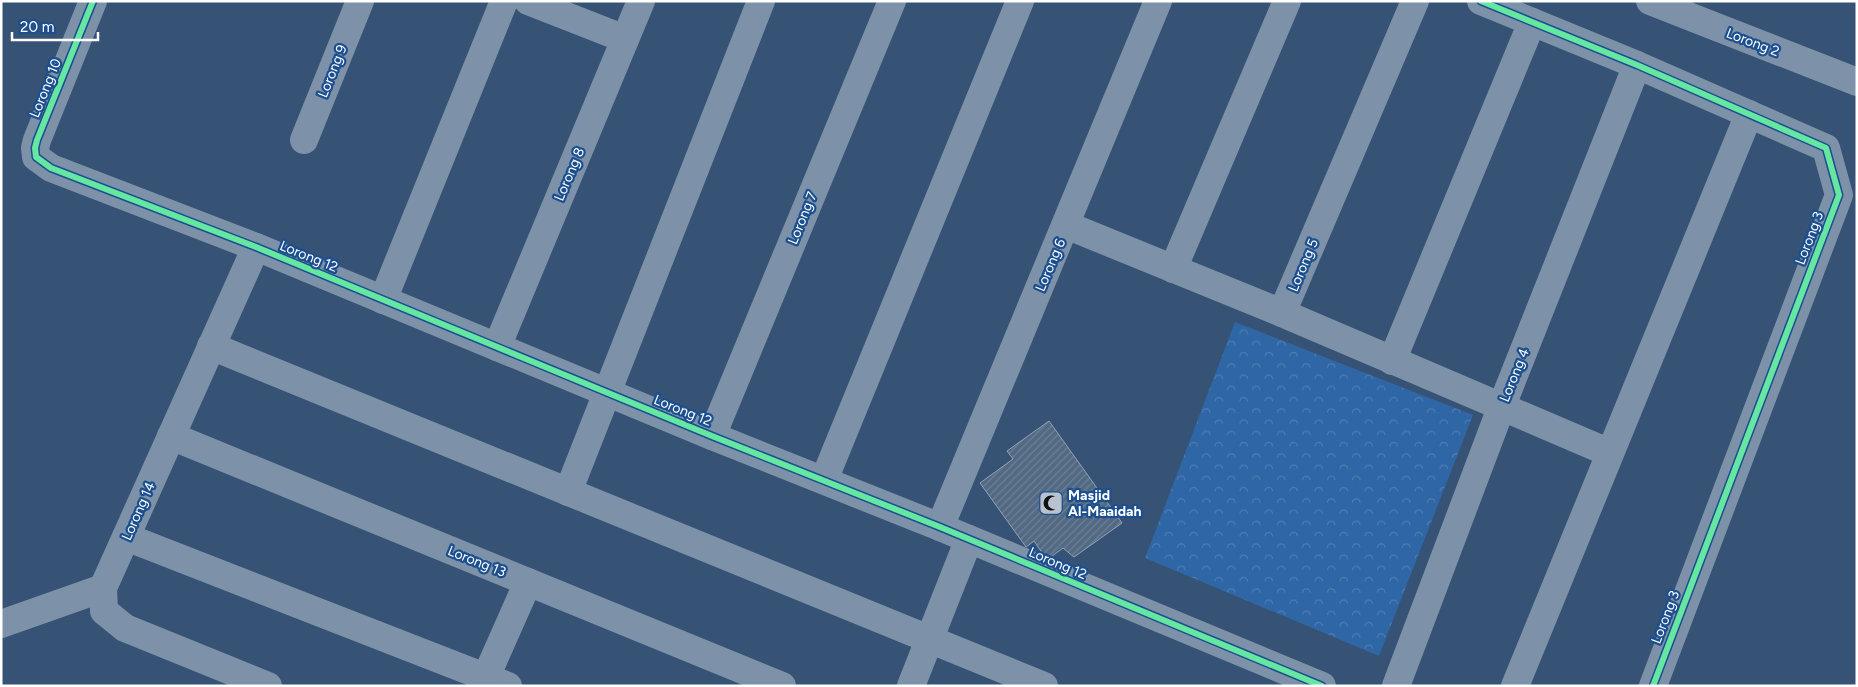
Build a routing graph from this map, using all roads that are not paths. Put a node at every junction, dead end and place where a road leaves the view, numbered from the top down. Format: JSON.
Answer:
{"nodes":[{"id":1,"x":93,"y":1,"type":"edge"},
{"id":2,"x":360,"y":1,"type":"edge"},
{"id":3,"x":504,"y":1,"type":"edge"},
{"id":4,"x":528,"y":1,"type":"edge"},
{"id":5,"x":641,"y":1,"type":"edge"},
{"id":6,"x":761,"y":1,"type":"edge"},
{"id":7,"x":892,"y":1,"type":"edge"},
{"id":8,"x":1020,"y":1,"type":"edge"},
{"id":9,"x":1158,"y":1,"type":"edge"},
{"id":10,"x":1287,"y":1,"type":"edge"},
{"id":11,"x":1415,"y":1,"type":"edge"},
{"id":12,"x":1481,"y":1,"type":"edge"},
{"id":13,"x":1650,"y":1,"type":"edge"},
{"id":14,"x":1532,"y":22,"type":"junction"},
{"id":15,"x":626,"y":39,"type":"junction"},
{"id":16,"x":1638,"y":66,"type":"junction"},
{"id":17,"x":1857,"y":82,"type":"edge"},
{"id":18,"x":1749,"y":114,"type":"junction"},
{"id":19,"x":304,"y":140,"type":"dead end"},
{"id":20,"x":36,"y":157,"type":"joint"},
{"id":21,"x":1066,"y":225,"type":"junction"},
{"id":22,"x":256,"y":247,"type":"junction"},
{"id":23,"x":1173,"y":269,"type":"junction"},
{"id":24,"x":383,"y":300,"type":"junction"},
{"id":25,"x":1282,"y":313,"type":"junction"},
{"id":26,"x":211,"y":346,"type":"junction"},
{"id":27,"x":498,"y":347,"type":"junction"},
{"id":28,"x":1392,"y":361,"type":"junction"},
{"id":29,"x":608,"y":392,"type":"junction"},
{"id":30,"x":1501,"y":408,"type":"junction"},
{"id":31,"x":171,"y":436,"type":"junction"},
{"id":32,"x":712,"y":436,"type":"junction"},
{"id":33,"x":1610,"y":453,"type":"junction"},
{"id":34,"x":824,"y":480,"type":"junction"},
{"id":35,"x":568,"y":492,"type":"junction"},
{"id":36,"x":940,"y":527,"type":"junction"},
{"id":37,"x":126,"y":537,"type":"junction"},
{"id":38,"x":969,"y":539,"type":"junction"},
{"id":39,"x":528,"y":582,"type":"junction"},
{"id":40,"x":103,"y":588,"type":"junction"},
{"id":41,"x":1,"y":624,"type":"edge"},
{"id":42,"x":929,"y":640,"type":"junction"},
{"id":43,"x":497,"y":682,"type":"edge"},
{"id":44,"x":268,"y":686,"type":"edge"},
{"id":45,"x":782,"y":686,"type":"edge"},
{"id":46,"x":911,"y":686,"type":"edge"},
{"id":47,"x":1044,"y":686,"type":"edge"},
{"id":48,"x":1322,"y":686,"type":"edge"},
{"id":49,"x":1396,"y":686,"type":"edge"},
{"id":50,"x":1515,"y":686,"type":"edge"},
{"id":51,"x":1653,"y":686,"type":"edge"}],
"edges":[{"from":1,"to":20,"type":"street","name":"Lorong 10"},
{"from":2,"to":19,"type":"street","name":"Lorong 9"},
{"from":3,"to":24,"type":"street"},
{"from":4,"to":15,"type":"street"},
{"from":5,"to":15,"type":"street","name":"Lorong 8"},
{"from":6,"to":29,"type":"street"},
{"from":7,"to":32,"type":"street","name":"Lorong 7"},
{"from":8,"to":34,"type":"street"},
{"from":9,"to":21,"type":"street","name":"Lorong 6"},
{"from":10,"to":23,"type":"street"},
{"from":11,"to":25,"type":"street","name":"Lorong 5"},
{"from":12,"to":14,"type":"street","name":"Lorong 3"},
{"from":13,"to":17,"type":"street","name":"Lorong 2"},
{"from":14,"to":16,"type":"street","name":"Lorong 3"},
{"from":14,"to":28,"type":"street"},
{"from":15,"to":27,"type":"street","name":"Lorong 8"},
{"from":16,"to":18,"type":"street","name":"Lorong 3"},
{"from":16,"to":30,"type":"street","name":"Lorong 4"},
{"from":18,"to":33,"type":"street"},
{"from":18,"to":51,"type":"street","name":"Lorong 3"},
{"from":20,"to":22,"type":"street","name":"Lorong 12"},
{"from":21,"to":23,"type":"street"},
{"from":21,"to":36,"type":"street","name":"Lorong 6"},
{"from":22,"to":24,"type":"street","name":"Lorong 12"},
{"from":22,"to":26,"type":"street","name":"Lorong 14"},
{"from":23,"to":25,"type":"street"},
{"from":24,"to":27,"type":"street","name":"Lorong 12"},
{"from":25,"to":28,"type":"street"},
{"from":26,"to":31,"type":"street","name":"Lorong 14"},
{"from":26,"to":35,"type":"street"},
{"from":27,"to":29,"type":"street","name":"Lorong 12"},
{"from":28,"to":30,"type":"street"},
{"from":29,"to":32,"type":"street","name":"Lorong 12"},
{"from":29,"to":35,"type":"street"},
{"from":30,"to":33,"type":"street"},
{"from":30,"to":49,"type":"street","name":"Lorong 4"},
{"from":31,"to":37,"type":"street","name":"Lorong 14"},
{"from":31,"to":39,"type":"street","name":"Lorong 13"},
{"from":32,"to":34,"type":"street","name":"Lorong 12"},
{"from":33,"to":50,"type":"street"},
{"from":34,"to":36,"type":"street","name":"Lorong 12"},
{"from":35,"to":42,"type":"street"},
{"from":36,"to":38,"type":"street","name":"Lorong 12"},
{"from":37,"to":40,"type":"street","name":"Lorong 14"},
{"from":37,"to":43,"type":"street"},
{"from":38,"to":42,"type":"street"},
{"from":38,"to":48,"type":"street","name":"Lorong 12"},
{"from":39,"to":43,"type":"street"},
{"from":39,"to":45,"type":"street","name":"Lorong 13"},
{"from":40,"to":41,"type":"street"},
{"from":40,"to":44,"type":"street"},
{"from":42,"to":46,"type":"street"},
{"from":42,"to":47,"type":"street"}]}
